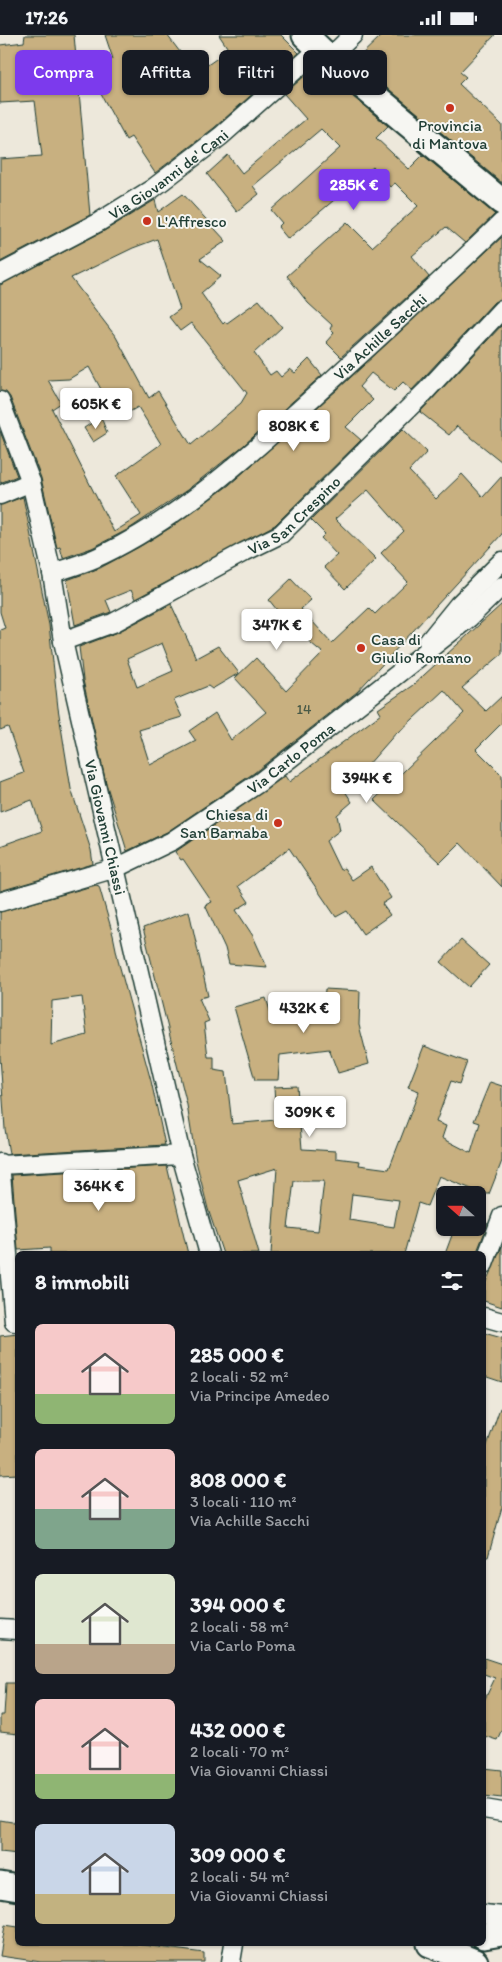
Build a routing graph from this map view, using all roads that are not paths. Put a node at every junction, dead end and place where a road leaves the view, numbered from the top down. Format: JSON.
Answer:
{"nodes":[{"id":1,"x":353,"y":35,"type":"edge"},
{"id":2,"x":318,"y":47,"type":"edge"},
{"id":3,"x":502,"y":201,"type":"edge"},
{"id":4,"x":502,"y":222,"type":"edge"},
{"id":5,"x":0,"y":274,"type":"edge"},
{"id":6,"x":502,"y":309,"type":"edge"},
{"id":7,"x":1,"y":406,"type":"edge"},
{"id":8,"x":31,"y":481,"type":"junction"},
{"id":9,"x":0,"y":495,"type":"edge"},
{"id":10,"x":502,"y":561,"type":"edge"},
{"id":11,"x":52,"y":573,"type":"junction"},
{"id":12,"x":502,"y":586,"type":"edge"},
{"id":13,"x":63,"y":641,"type":"junction"},
{"id":14,"x":405,"y":669,"type":"junction"},
{"id":15,"x":116,"y":868,"type":"junction"},
{"id":16,"x":0,"y":902,"type":"edge"},
{"id":17,"x":181,"y":1155,"type":"junction"},
{"id":18,"x":0,"y":1165,"type":"edge"},
{"id":19,"x":502,"y":1215,"type":"edge"},
{"id":20,"x":208,"y":1251,"type":"edge"},
{"id":21,"x":486,"y":1259,"type":"edge"},
{"id":22,"x":486,"y":1318,"type":"edge"},
{"id":23,"x":502,"y":1322,"type":"edge"},
{"id":24,"x":10,"y":1323,"type":"edge"},
{"id":25,"x":0,"y":1629,"type":"edge"},
{"id":26,"x":15,"y":1630,"type":"edge"},
{"id":27,"x":486,"y":1809,"type":"edge"},
{"id":28,"x":502,"y":1812,"type":"edge"},
{"id":29,"x":0,"y":1885,"type":"edge"},
{"id":30,"x":15,"y":1888,"type":"edge"},
{"id":31,"x":486,"y":1914,"type":"edge"},
{"id":32,"x":502,"y":1916,"type":"edge"},
{"id":33,"x":502,"y":1933,"type":"edge"},
{"id":34,"x":486,"y":1936,"type":"edge"},
{"id":35,"x":234,"y":1946,"type":"edge"},
{"id":36,"x":434,"y":1951,"type":"edge"},
{"id":37,"x":231,"y":1962,"type":"edge"},
{"id":38,"x":475,"y":1962,"type":"edge"}],
"edges":[{"from":1,"to":2,"type":"street","name":"Via Giovanni de' Cani"},
{"from":2,"to":3,"type":"street"},
{"from":2,"to":5,"type":"street","name":"Via Giovanni de' Cani"},
{"from":4,"to":11,"type":"street","name":"Via Achille Sacchi"},
{"from":6,"to":13,"type":"street","name":"Via San Crespino"},
{"from":7,"to":8,"type":"street","name":"Via Giovanni Chiassi"},
{"from":8,"to":9,"type":"street"},
{"from":8,"to":11,"type":"street","name":"Via Giovanni Chiassi"},
{"from":10,"to":14,"type":"street","name":"Via Carlo Poma"},
{"from":11,"to":13,"type":"street","name":"Via Giovanni Chiassi"},
{"from":12,"to":14,"type":"street","name":"Via Carlo Poma"},
{"from":13,"to":15,"type":"street","name":"Via Giovanni Chiassi"},
{"from":14,"to":15,"type":"street","name":"Via Carlo Poma"},
{"from":15,"to":16,"type":"street","name":"Via Carlo Poma"},
{"from":15,"to":17,"type":"street","name":"Via Giovanni Chiassi"},
{"from":17,"to":18,"type":"street"},
{"from":17,"to":20,"type":"street","name":"Via Giovanni Chiassi"},
{"from":18,"to":24,"type":"street"},
{"from":19,"to":21,"type":"street"},
{"from":22,"to":23,"type":"street"},
{"from":25,"to":26,"type":"street"},
{"from":27,"to":28,"type":"street"},
{"from":29,"to":30,"type":"street"},
{"from":31,"to":32,"type":"street"},
{"from":33,"to":34,"type":"street"},
{"from":35,"to":37,"type":"street"},
{"from":36,"to":38,"type":"street"}]}
